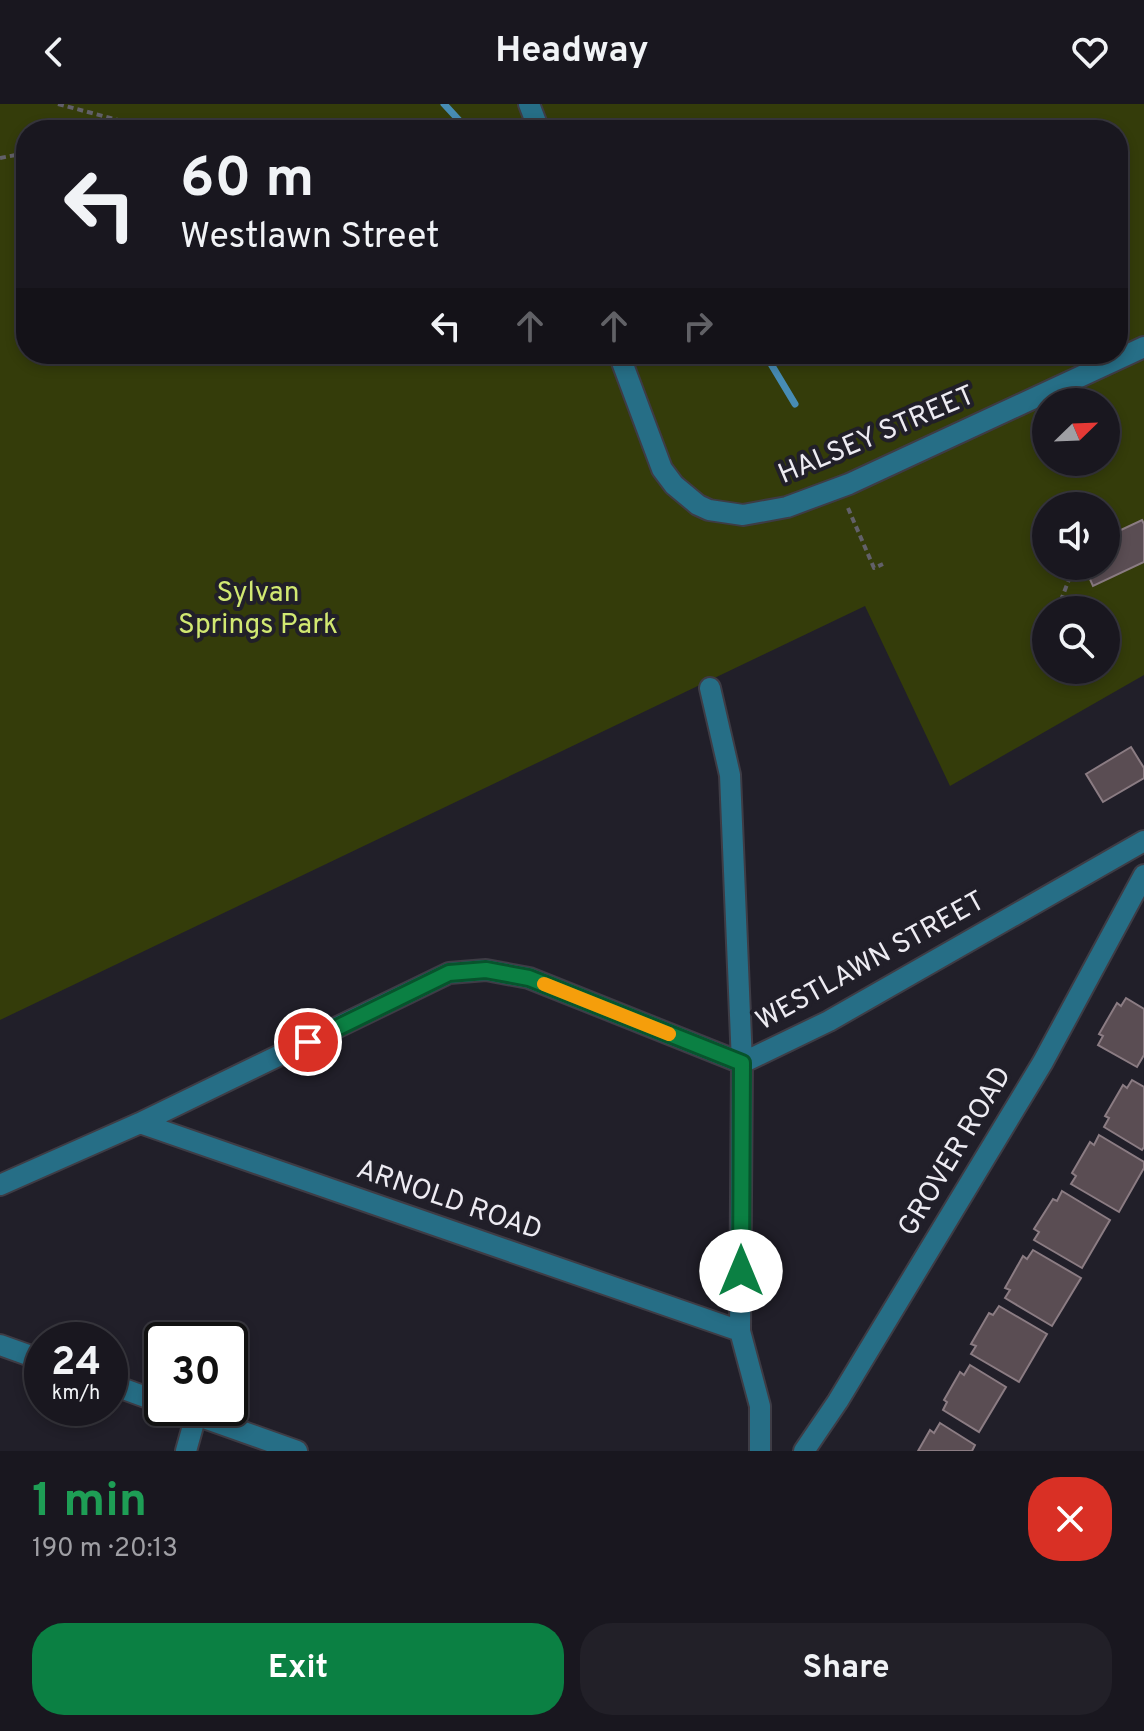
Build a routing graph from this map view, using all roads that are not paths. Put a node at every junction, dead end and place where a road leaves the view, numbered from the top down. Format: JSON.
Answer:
{"nodes":[{"id":1,"x":623,"y":364,"type":"edge"},
{"id":2,"x":1107,"y":364,"type":"edge"},
{"id":3,"x":710,"y":688,"type":"dead end"},
{"id":4,"x":1144,"y":841,"type":"edge"},
{"id":5,"x":1144,"y":875,"type":"edge"},
{"id":6,"x":742,"y":1063,"type":"junction"},
{"id":7,"x":140,"y":1123,"type":"junction"},
{"id":8,"x":0,"y":1185,"type":"edge"},
{"id":9,"x":740,"y":1331,"type":"junction"},
{"id":10,"x":0,"y":1345,"type":"edge"},
{"id":11,"x":24,"y":1354,"type":"edge"},
{"id":12,"x":193,"y":1426,"type":"edge"},
{"id":13,"x":227,"y":1426,"type":"edge"},
{"id":14,"x":186,"y":1451,"type":"edge"},
{"id":15,"x":297,"y":1451,"type":"edge"},
{"id":16,"x":760,"y":1451,"type":"edge"},
{"id":17,"x":804,"y":1451,"type":"edge"}],
"edges":[{"from":1,"to":2,"type":"street","name":"HALSEY STREET"},
{"from":3,"to":6,"type":"street"},
{"from":4,"to":6,"type":"street","name":"WESTLAWN STREET"},
{"from":5,"to":17,"type":"street","name":"GROVER ROAD"},
{"from":6,"to":7,"type":"street","name":"WESTLAWN STREET"},
{"from":6,"to":9,"type":"street"},
{"from":7,"to":8,"type":"street","name":"WESTLAWN STREET"},
{"from":7,"to":9,"type":"street","name":"ARNOLD ROAD"},
{"from":9,"to":16,"type":"street"},
{"from":10,"to":11,"type":"street"},
{"from":12,"to":14,"type":"street"},
{"from":13,"to":15,"type":"street"}]}
